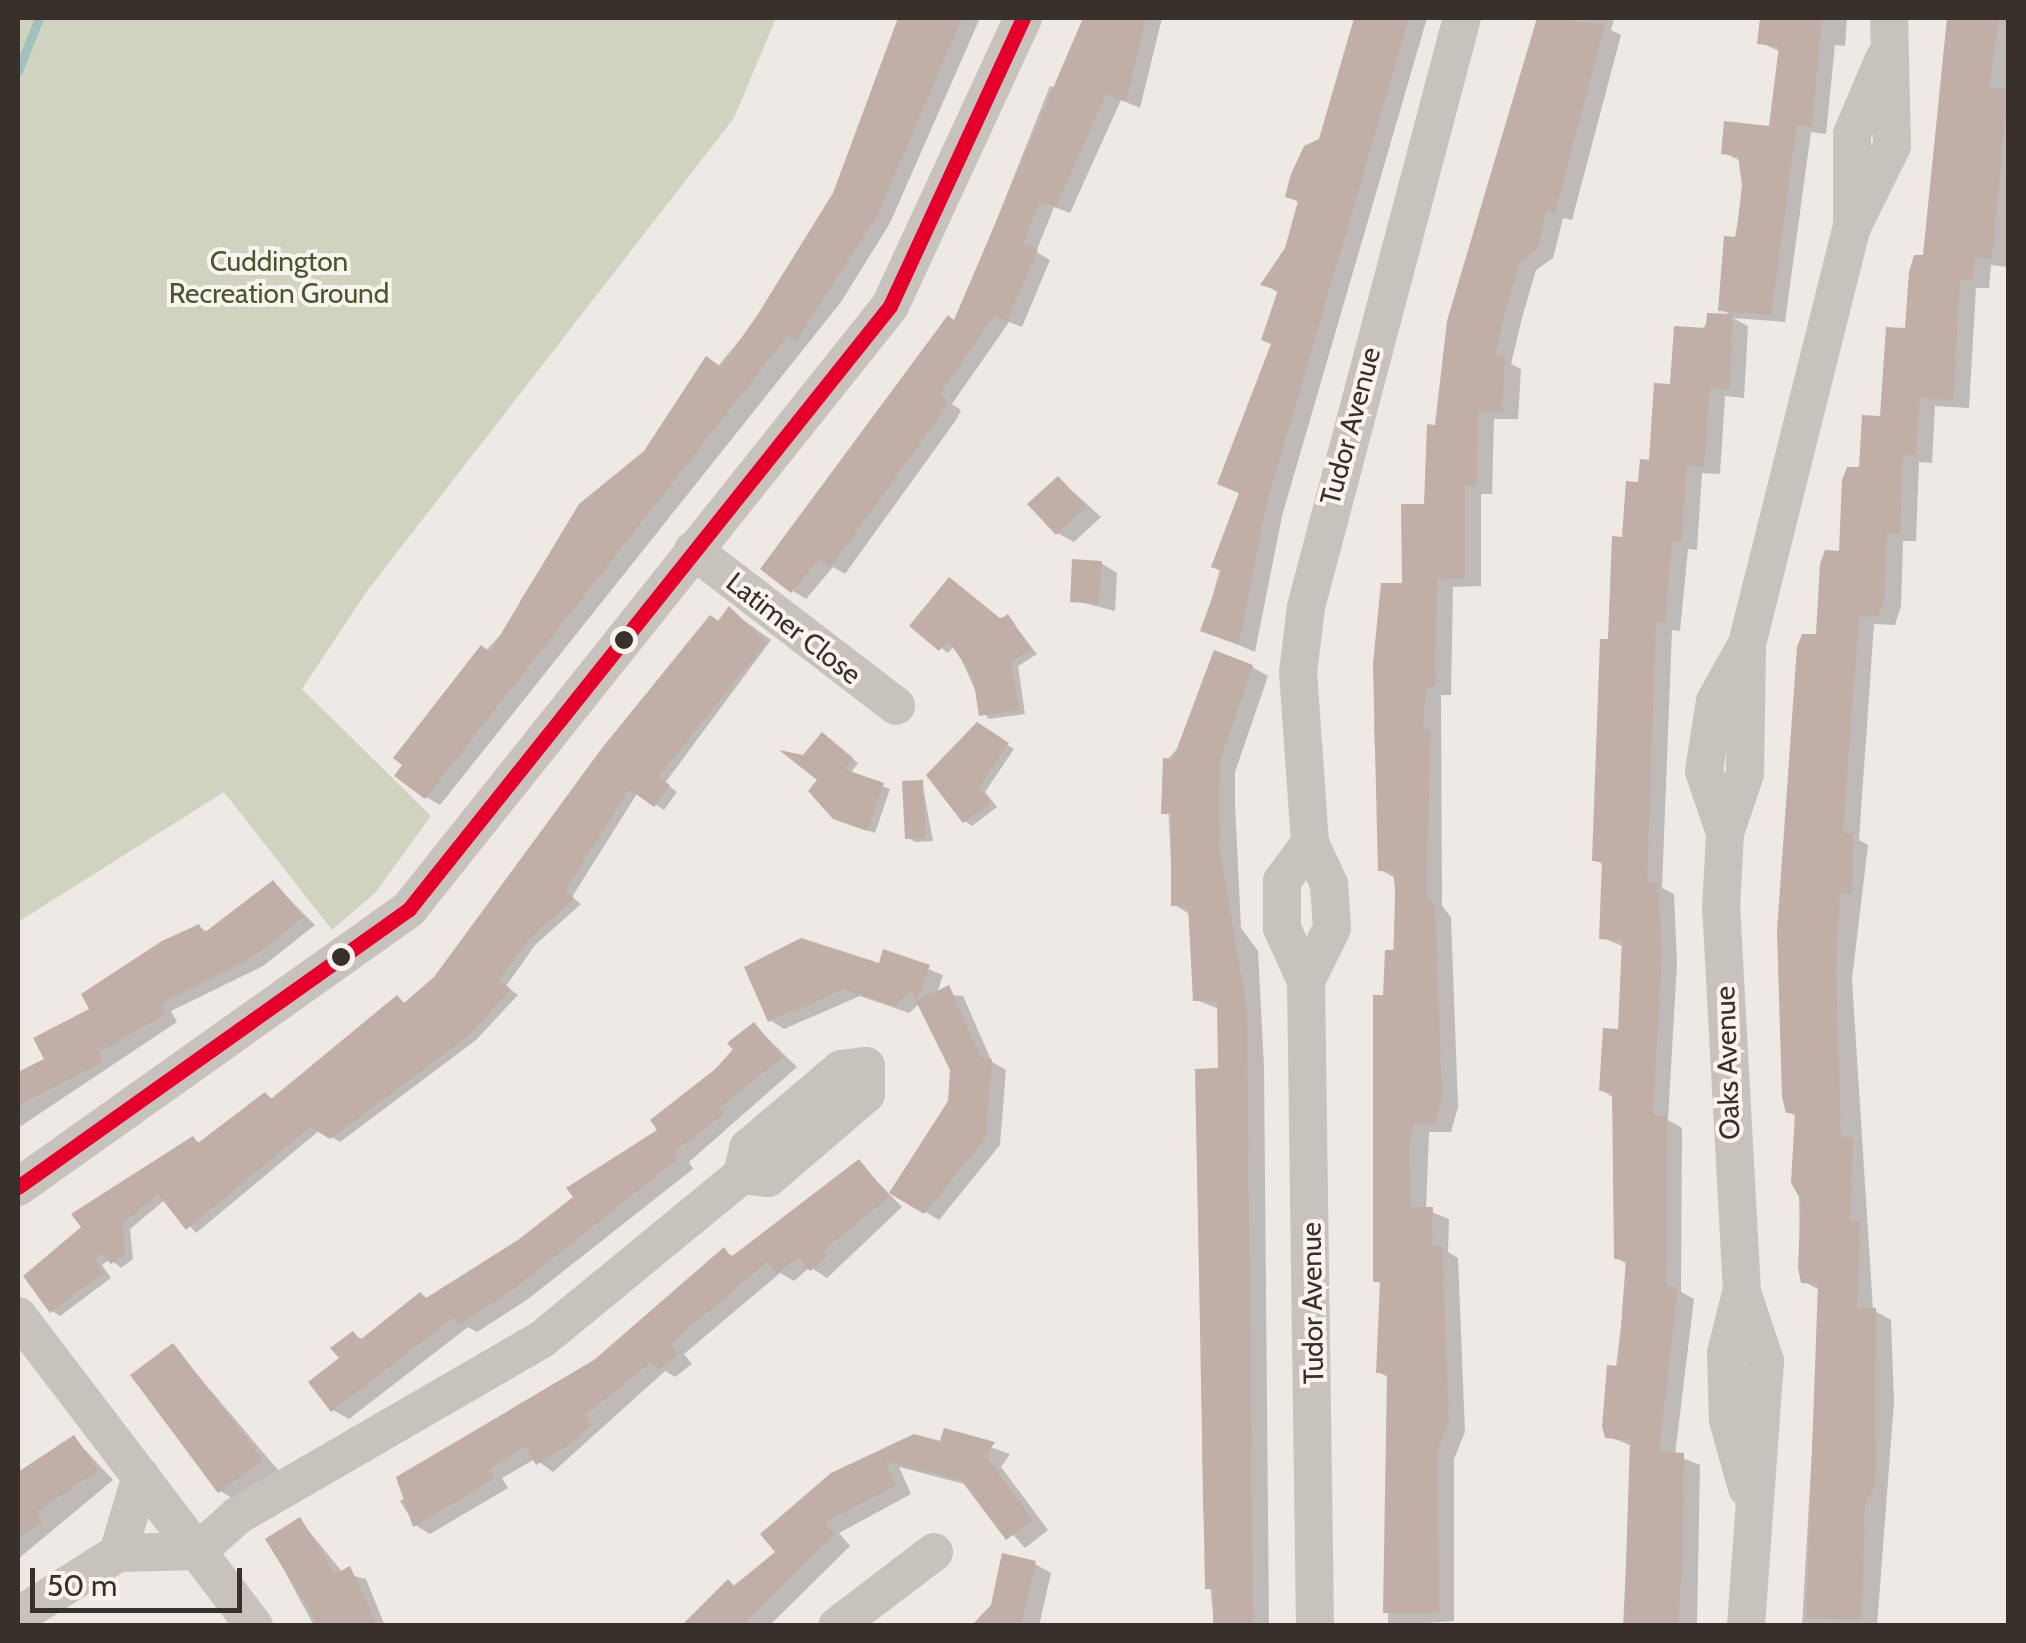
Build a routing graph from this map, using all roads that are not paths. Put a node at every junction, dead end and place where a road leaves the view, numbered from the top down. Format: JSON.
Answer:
{"nodes":[{"id":1,"x":1023,"y":18,"type":"edge"},
{"id":2,"x":1462,"y":18,"type":"edge"},
{"id":3,"x":1889,"y":18,"type":"edge"},
{"id":4,"x":693,"y":550,"type":"junction"},
{"id":5,"x":896,"y":706,"type":"dead end"},
{"id":6,"x":742,"y":1175,"type":"dead end"},
{"id":7,"x":18,"y":1187,"type":"edge"},
{"id":8,"x":18,"y":1316,"type":"edge"},
{"id":9,"x":141,"y":1476,"type":"junction"},
{"id":10,"x":198,"y":1551,"type":"junction"},
{"id":11,"x":934,"y":1552,"type":"dead end"},
{"id":12,"x":118,"y":1553,"type":"junction"},
{"id":13,"x":18,"y":1616,"type":"edge"},
{"id":14,"x":254,"y":1626,"type":"edge"},
{"id":15,"x":837,"y":1626,"type":"edge"},
{"id":16,"x":1315,"y":1626,"type":"edge"},
{"id":17,"x":1746,"y":1626,"type":"edge"}],
"edges":[{"from":1,"to":4,"type":"street"},
{"from":2,"to":16,"type":"street","name":"Tudor Avenue"},
{"from":3,"to":17,"type":"street","name":"Oaks Avenue"},
{"from":4,"to":5,"type":"street","name":"Latimer Close"},
{"from":4,"to":7,"type":"street"},
{"from":6,"to":10,"type":"street"},
{"from":8,"to":9,"type":"street"},
{"from":9,"to":10,"type":"street"},
{"from":9,"to":12,"type":"street"},
{"from":10,"to":12,"type":"street"},
{"from":10,"to":14,"type":"street"},
{"from":11,"to":15,"type":"street"},
{"from":12,"to":13,"type":"street"}]}
